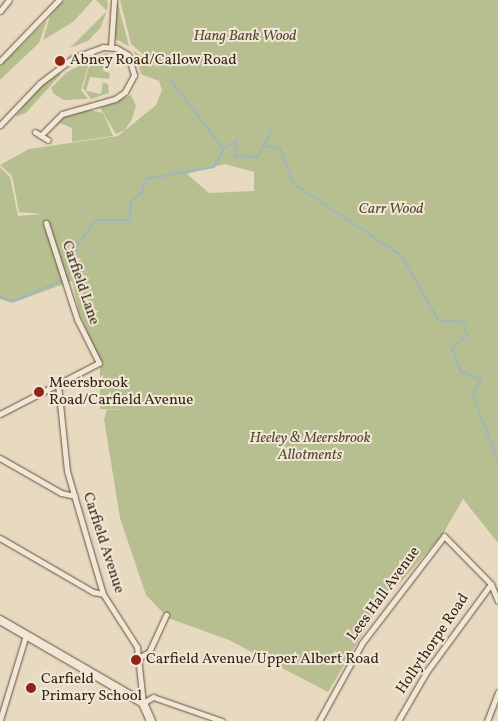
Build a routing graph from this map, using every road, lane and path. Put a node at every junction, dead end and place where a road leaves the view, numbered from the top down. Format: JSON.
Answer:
{"nodes":[{"id":1,"x":9,"y":0,"type":"edge"},
{"id":2,"x":59,"y":0,"type":"edge"},
{"id":3,"x":114,"y":0,"type":"edge"},
{"id":4,"x":0,"y":11,"type":"edge"},
{"id":5,"x":110,"y":46,"type":"junction"},
{"id":6,"x":0,"y":61,"type":"edge"},
{"id":7,"x":0,"y":125,"type":"edge"},
{"id":8,"x":36,"y":132,"type":"dead end"},
{"id":9,"x":41,"y":135,"type":"junction"},
{"id":10,"x":48,"y":140,"type":"dead end"},
{"id":11,"x":46,"y":223,"type":"dead end"},
{"id":12,"x":58,"y":384,"type":"junction"},
{"id":13,"x":0,"y":414,"type":"edge"},
{"id":14,"x":0,"y":458,"type":"edge"},
{"id":15,"x":74,"y":496,"type":"junction"},
{"id":16,"x":0,"y":538,"type":"edge"},
{"id":17,"x":491,"y":584,"type":"junction"},
{"id":18,"x":103,"y":594,"type":"junction"},
{"id":19,"x":498,"y":601,"type":"edge"},
{"id":20,"x":166,"y":615,"type":"dead end"},
{"id":21,"x":0,"y":620,"type":"edge"},
{"id":22,"x":26,"y":635,"type":"junction"},
{"id":23,"x":140,"y":657,"type":"junction"},
{"id":24,"x":498,"y":692,"type":"edge"},
{"id":25,"x":143,"y":703,"type":"junction"},
{"id":26,"x":0,"y":720,"type":"edge"},
{"id":27,"x":151,"y":721,"type":"edge"},
{"id":28,"x":222,"y":721,"type":"edge"},
{"id":29,"x":319,"y":721,"type":"edge"},
{"id":30,"x":398,"y":721,"type":"edge"},
{"id":31,"x":488,"y":721,"type":"edge"}],
"edges":[{"from":1,"to":4,"type":"street"},
{"from":2,"to":6,"type":"street"},
{"from":3,"to":5,"type":"street"},
{"from":5,"to":7,"type":"street"},
{"from":5,"to":9,"type":"street"},
{"from":8,"to":9,"type":"street"},
{"from":9,"to":10,"type":"street"},
{"from":11,"to":12,"type":"street","name":"Carfield Lane"},
{"from":12,"to":13,"type":"street"},
{"from":12,"to":15,"type":"street","name":"Carfield Avenue"},
{"from":14,"to":15,"type":"street"},
{"from":15,"to":18,"type":"street","name":"Carfield Avenue"},
{"from":16,"to":18,"type":"street"},
{"from":17,"to":19,"type":"street"},
{"from":17,"to":29,"type":"street","name":"Lees Hall Avenue"},
{"from":17,"to":30,"type":"street","name":"Hollythorpe Road"},
{"from":18,"to":23,"type":"street","name":"Carfield Avenue"},
{"from":20,"to":23,"type":"street"},
{"from":21,"to":22,"type":"street"},
{"from":22,"to":25,"type":"street"},
{"from":22,"to":26,"type":"street"},
{"from":23,"to":25,"type":"street","name":"Carfield Avenue"},
{"from":24,"to":31,"type":"street"},
{"from":25,"to":27,"type":"street"},
{"from":25,"to":28,"type":"street"}]}
